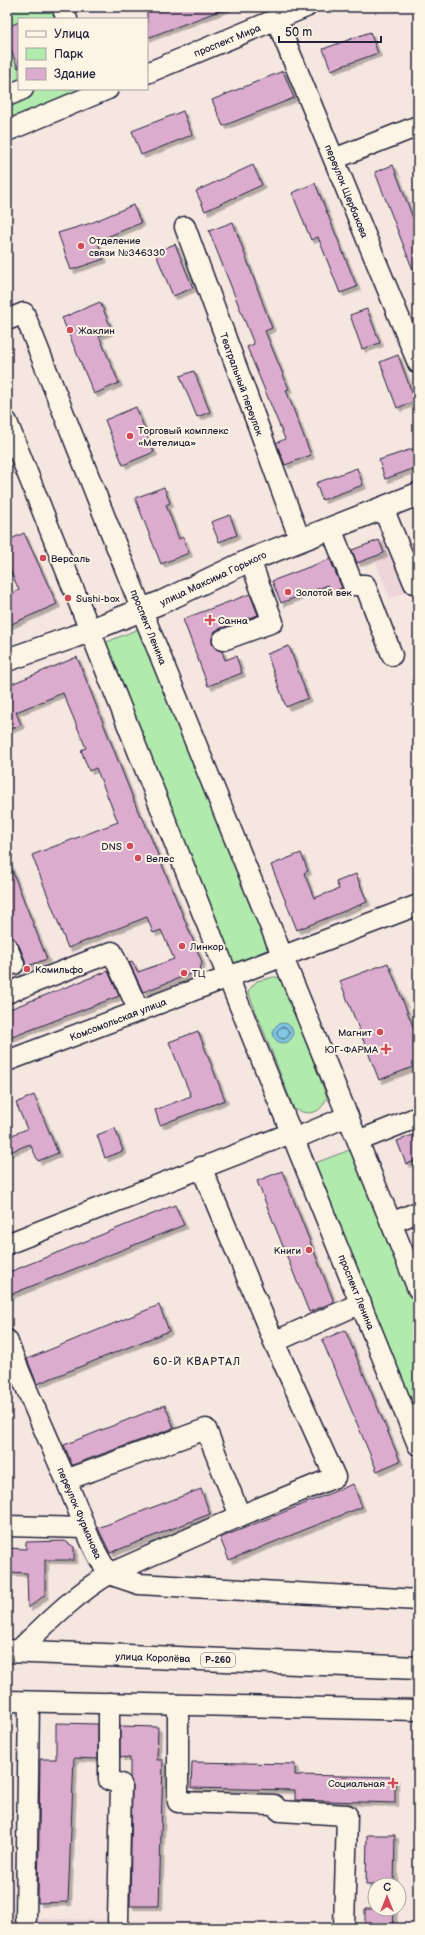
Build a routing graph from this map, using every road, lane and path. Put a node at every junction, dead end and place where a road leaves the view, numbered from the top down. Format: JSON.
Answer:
{"nodes":[{"id":1,"x":62,"y":7,"type":"edge"},
{"id":2,"x":306,"y":7,"type":"edge"},
{"id":3,"x":67,"y":18,"type":"edge"},
{"id":4,"x":276,"y":20,"type":"junction"},
{"id":5,"x":148,"y":73,"type":"edge"},
{"id":6,"x":21,"y":90,"type":"edge"},
{"id":7,"x":100,"y":91,"type":"edge"},
{"id":8,"x":7,"y":96,"type":"edge"},
{"id":9,"x":418,"y":126,"type":"edge"},
{"id":10,"x":7,"y":131,"type":"edge"},
{"id":11,"x":334,"y":159,"type":"junction"},
{"id":12,"x":185,"y":227,"type":"dead end"},
{"id":13,"x":7,"y":320,"type":"edge"},
{"id":14,"x":418,"y":363,"type":"edge"},
{"id":15,"x":7,"y":422,"type":"edge"},
{"id":16,"x":418,"y":494,"type":"edge"},
{"id":17,"x":383,"y":508,"type":"junction"},
{"id":18,"x":331,"y":528,"type":"junction"},
{"id":19,"x":300,"y":540,"type":"junction"},
{"id":20,"x":250,"y":560,"type":"junction"},
{"id":21,"x":418,"y":583,"type":"edge"},
{"id":22,"x":142,"y":610,"type":"junction"},
{"id":23,"x":90,"y":629,"type":"junction"},
{"id":24,"x":224,"y":640,"type":"dead end"},
{"id":25,"x":392,"y":655,"type":"dead end"},
{"id":26,"x":7,"y":660,"type":"edge"},
{"id":27,"x":418,"y":905,"type":"edge"},
{"id":28,"x":283,"y":956,"type":"junction"},
{"id":29,"x":228,"y":977,"type":"junction"},
{"id":30,"x":7,"y":993,"type":"edge"},
{"id":31,"x":140,"y":1011,"type":"junction"},
{"id":32,"x":7,"y":1061,"type":"edge"},
{"id":33,"x":348,"y":1116,"type":"junction"},
{"id":34,"x":418,"y":1117,"type":"edge"},
{"id":35,"x":293,"y":1136,"type":"junction"},
{"id":36,"x":358,"y":1141,"type":"junction"},
{"id":37,"x":201,"y":1168,"type":"junction"},
{"id":38,"x":418,"y":1212,"type":"edge"},
{"id":39,"x":391,"y":1223,"type":"junction"},
{"id":40,"x":7,"y":1244,"type":"edge"},
{"id":41,"x":418,"y":1289,"type":"edge"},
{"id":42,"x":361,"y":1303,"type":"junction"},
{"id":43,"x":7,"y":1340,"type":"edge"},
{"id":44,"x":274,"y":1342,"type":"junction"},
{"id":45,"x":16,"y":1390,"type":"edge"},
{"id":46,"x":418,"y":1445,"type":"edge"},
{"id":47,"x":66,"y":1480,"type":"junction"},
{"id":48,"x":240,"y":1516,"type":"junction"},
{"id":49,"x":7,"y":1526,"type":"edge"},
{"id":50,"x":85,"y":1528,"type":"junction"},
{"id":51,"x":109,"y":1574,"type":"junction"},
{"id":52,"x":418,"y":1600,"type":"edge"},
{"id":53,"x":13,"y":1651,"type":"edge"},
{"id":54,"x":418,"y":1668,"type":"edge"},
{"id":55,"x":7,"y":1701,"type":"edge"},
{"id":56,"x":29,"y":1702,"type":"junction"},
{"id":57,"x":109,"y":1703,"type":"junction"},
{"id":58,"x":178,"y":1705,"type":"junction"},
{"id":59,"x":418,"y":1710,"type":"edge"},
{"id":60,"x":26,"y":1919,"type":"dead end"},
{"id":61,"x":118,"y":1920,"type":"dead end"},
{"id":62,"x":344,"y":1928,"type":"edge"}],
"edges":[{"from":1,"to":3,"type":"street"},
{"from":2,"to":4,"type":"street","name":"проспект Мира"},
{"from":4,"to":5,"type":"street","name":"проспект Мира"},
{"from":4,"to":11,"type":"street","name":"переулок Щербакова"},
{"from":6,"to":8,"type":"street"},
{"from":7,"to":10,"type":"street"},
{"from":9,"to":11,"type":"street"},
{"from":11,"to":14,"type":"street","name":"переулок Щербакова"},
{"from":12,"to":19,"type":"street","name":"Театральный переулок"},
{"from":13,"to":22,"type":"street","name":"проспект Ленина"},
{"from":15,"to":23,"type":"street","name":"проспект Ленина"},
{"from":16,"to":17,"type":"main road","name":"улица Максима Горького"},
{"from":17,"to":18,"type":"main road","name":"улица Максима Горького"},
{"from":17,"to":21,"type":"street"},
{"from":18,"to":19,"type":"main road","name":"улица Максима Горького"},
{"from":18,"to":25,"type":"street"},
{"from":19,"to":20,"type":"main road","name":"улица Максима Горького"},
{"from":20,"to":22,"type":"main road","name":"улица Максима Горького"},
{"from":20,"to":24,"type":"street"},
{"from":22,"to":23,"type":"main road","name":"улица Максима Горького"},
{"from":22,"to":28,"type":"street","name":"проспект Ленина"},
{"from":23,"to":26,"type":"main road","name":"улица Максима Горького"},
{"from":23,"to":29,"type":"street","name":"проспект Ленина"},
{"from":27,"to":28,"type":"street"},
{"from":28,"to":29,"type":"street"},
{"from":28,"to":33,"type":"street","name":"проспект Ленина"},
{"from":29,"to":31,"type":"street","name":"Комсомольская улица"},
{"from":29,"to":35,"type":"street","name":"проспект Ленина"},
{"from":30,"to":31,"type":"street"},
{"from":31,"to":32,"type":"street","name":"Комсомольская улица"},
{"from":33,"to":35,"type":"street"},
{"from":33,"to":36,"type":"street","name":"проспект Ленина"},
{"from":34,"to":36,"type":"street"},
{"from":35,"to":37,"type":"street"},
{"from":35,"to":42,"type":"street","name":"проспект Ленина"},
{"from":36,"to":39,"type":"street","name":"проспект Ленина"},
{"from":37,"to":40,"type":"street"},
{"from":37,"to":44,"type":"street"},
{"from":38,"to":39,"type":"street"},
{"from":39,"to":41,"type":"street","name":"проспект Ленина"},
{"from":42,"to":44,"type":"street"},
{"from":42,"to":46,"type":"street","name":"проспект Ленина"},
{"from":43,"to":45,"type":"street","name":"переулок Фурманова"},
{"from":44,"to":48,"type":"street"},
{"from":45,"to":47,"type":"street","name":"переулок Фурманова"},
{"from":47,"to":48,"type":"street"},
{"from":47,"to":50,"type":"street","name":"переулок Фурманова"},
{"from":48,"to":51,"type":"street"},
{"from":49,"to":50,"type":"street"},
{"from":50,"to":51,"type":"street","name":"переулок Фурманова"},
{"from":51,"to":52,"type":"street"},
{"from":51,"to":53,"type":"street"},
{"from":53,"to":54,"type":"main road","name":"улица Королёва","number":"Р-260"},
{"from":55,"to":56,"type":"street"},
{"from":56,"to":57,"type":"street"},
{"from":56,"to":60,"type":"street"},
{"from":57,"to":58,"type":"street"},
{"from":57,"to":61,"type":"street"},
{"from":58,"to":59,"type":"street"},
{"from":58,"to":62,"type":"street"}]}
